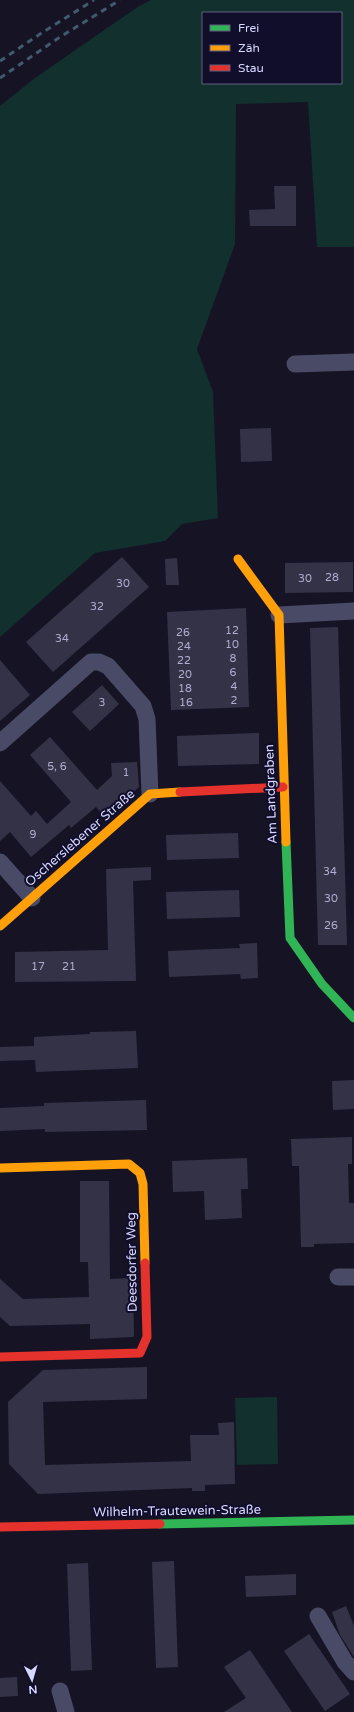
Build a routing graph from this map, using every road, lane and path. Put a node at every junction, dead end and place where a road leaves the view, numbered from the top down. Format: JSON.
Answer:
{"nodes":[{"id":1,"x":354,"y":362,"type":"edge"},
{"id":2,"x":294,"y":364,"type":"dead end"},
{"id":3,"x":238,"y":559,"type":"dead end"},
{"id":4,"x":354,"y":611,"type":"edge"},
{"id":5,"x":278,"y":615,"type":"junction"},
{"id":6,"x":0,"y":743,"type":"edge"},
{"id":7,"x":283,"y":787,"type":"junction"},
{"id":8,"x":150,"y":794,"type":"junction"},
{"id":9,"x":0,"y":862,"type":"edge"},
{"id":10,"x":32,"y":898,"type":"junction"},
{"id":11,"x":0,"y":926,"type":"edge"},
{"id":12,"x":354,"y":1018,"type":"edge"},
{"id":13,"x":0,"y":1168,"type":"edge"},
{"id":14,"x":0,"y":1357,"type":"edge"},
{"id":15,"x":354,"y":1520,"type":"edge"},
{"id":16,"x":0,"y":1527,"type":"edge"},
{"id":17,"x":318,"y":1616,"type":"dead end"},
{"id":18,"x":354,"y":1672,"type":"edge"},
{"id":19,"x":60,"y":1691,"type":"dead end"},
{"id":20,"x":66,"y":1712,"type":"edge"}],
"edges":[{"from":1,"to":2,"type":"street"},
{"from":3,"to":5,"type":"street"},
{"from":4,"to":5,"type":"street"},
{"from":5,"to":7,"type":"street","name":"Am Landgraben"},
{"from":6,"to":8,"type":"street"},
{"from":7,"to":8,"type":"street","name":"Oscherslebener Straße"},
{"from":7,"to":12,"type":"street","name":"Am Landgraben"},
{"from":8,"to":10,"type":"street","name":"Oscherslebener Straße"},
{"from":9,"to":10,"type":"street"},
{"from":10,"to":11,"type":"street","name":"Oscherslebener Straße"},
{"from":13,"to":14,"type":"street","name":"Deesdorfer Weg"},
{"from":15,"to":16,"type":"street","name":"Wilhelm-Trautewein-Straße"},
{"from":17,"to":18,"type":"street"},
{"from":19,"to":20,"type":"street"}]}
